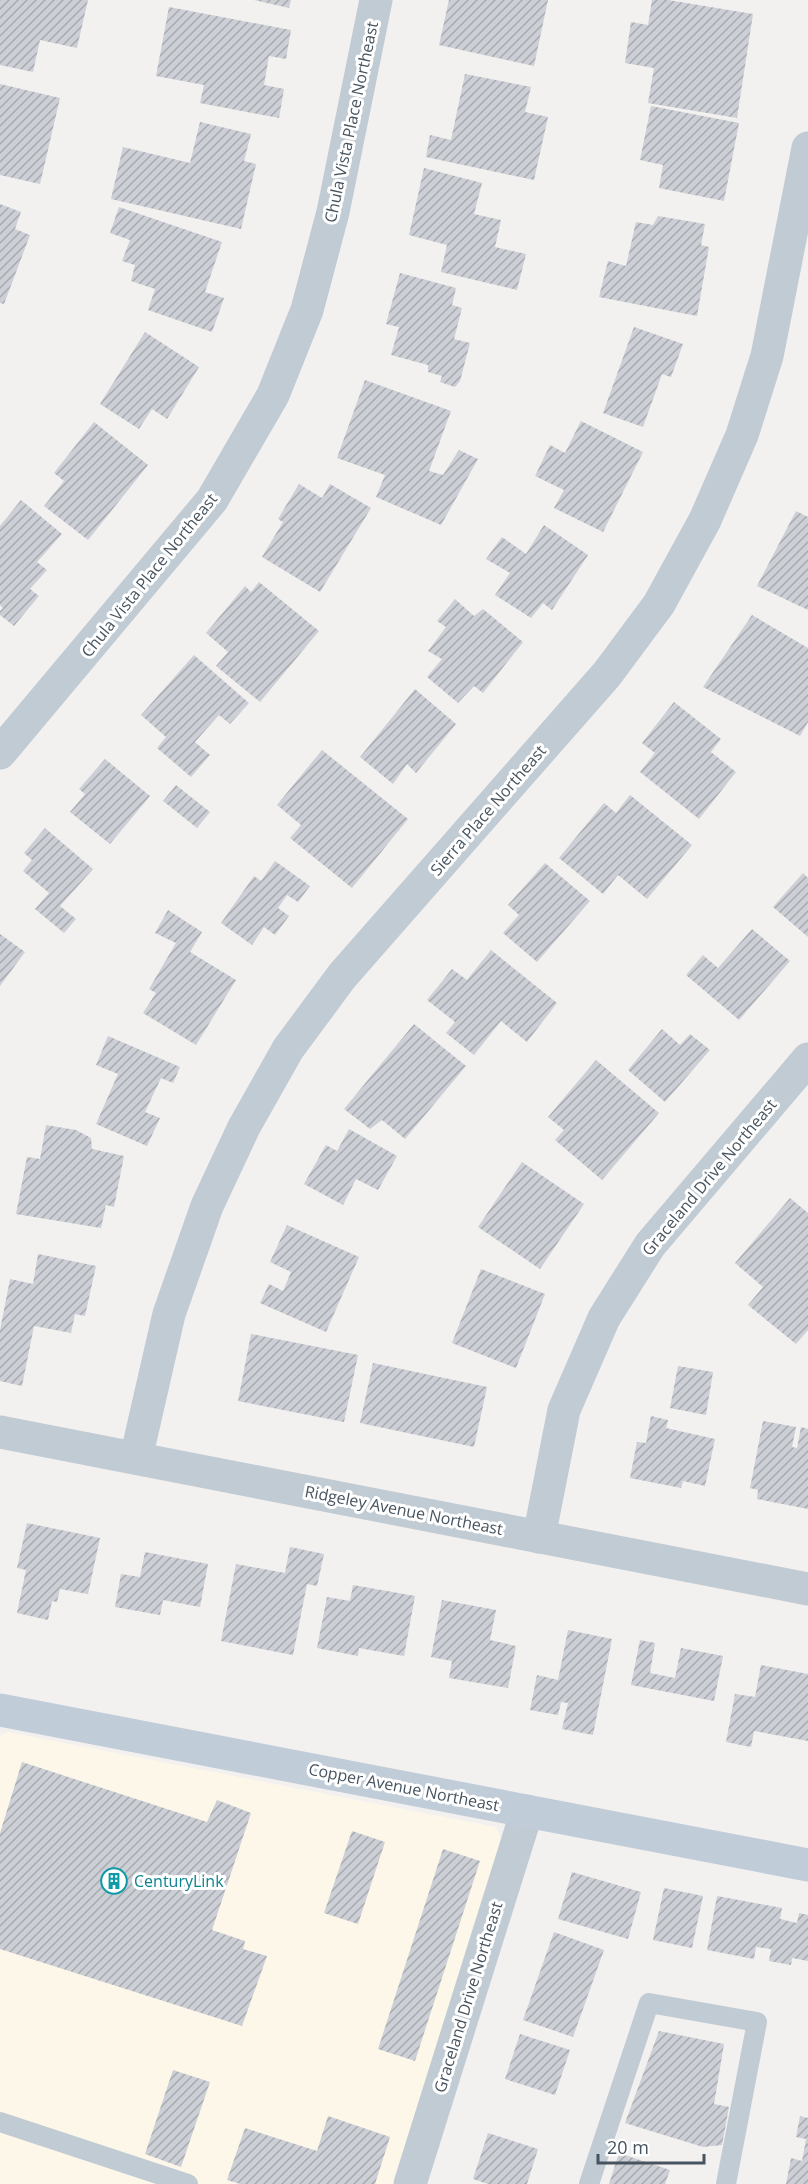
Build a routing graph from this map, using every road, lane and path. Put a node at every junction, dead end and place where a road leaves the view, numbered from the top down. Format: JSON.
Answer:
{"nodes":[{"id":1,"x":376,"y":0,"type":"edge"},
{"id":2,"x":808,"y":148,"type":"edge"},
{"id":3,"x":0,"y":753,"type":"edge"},
{"id":4,"x":808,"y":1059,"type":"edge"},
{"id":5,"x":0,"y":1432,"type":"edge"},
{"id":6,"x":136,"y":1458,"type":"junction"},
{"id":7,"x":539,"y":1537,"type":"junction"},
{"id":8,"x":808,"y":1589,"type":"edge"},
{"id":9,"x":0,"y":1710,"type":"edge"},
{"id":10,"x":527,"y":1811,"type":"junction"},
{"id":11,"x":808,"y":1865,"type":"edge"},
{"id":12,"x":0,"y":2122,"type":"edge"},
{"id":13,"x":188,"y":2184,"type":"edge"},
{"id":14,"x":410,"y":2184,"type":"edge"},
{"id":15,"x":589,"y":2184,"type":"edge"},
{"id":16,"x":726,"y":2184,"type":"edge"}],
"edges":[{"from":1,"to":3,"type":"street","name":"Chula Vista Place Northeast"},
{"from":2,"to":6,"type":"street","name":"Sierra Place Northeast"},
{"from":4,"to":7,"type":"street","name":"Graceland Drive Northeast"},
{"from":5,"to":6,"type":"street","name":"Ridgeley Avenue Northeast"},
{"from":6,"to":7,"type":"street","name":"Ridgeley Avenue Northeast"},
{"from":7,"to":8,"type":"street","name":"Ridgeley Avenue Northeast"},
{"from":9,"to":10,"type":"street","name":"Copper Avenue Northeast"},
{"from":10,"to":11,"type":"street","name":"Copper Avenue Northeast"},
{"from":10,"to":14,"type":"street","name":"Graceland Drive Northeast"},
{"from":12,"to":13,"type":"lane"},
{"from":15,"to":16,"type":"lane"}]}
